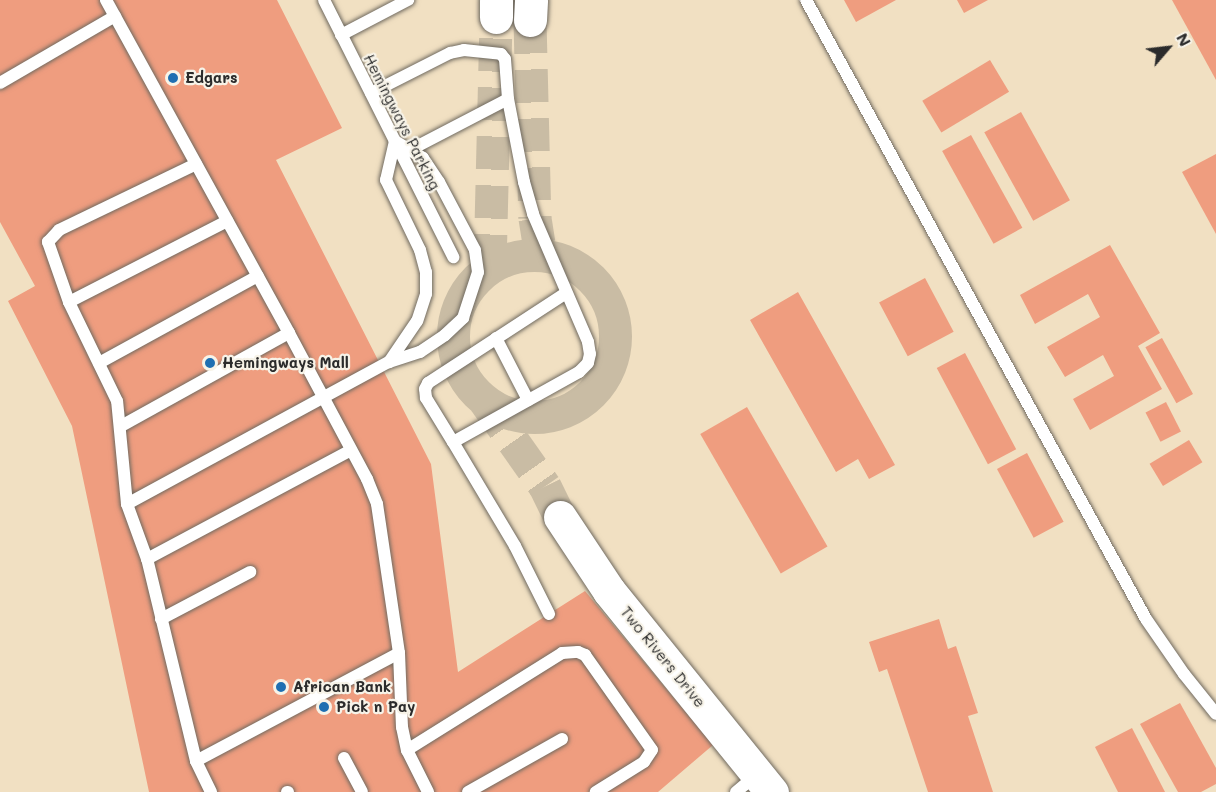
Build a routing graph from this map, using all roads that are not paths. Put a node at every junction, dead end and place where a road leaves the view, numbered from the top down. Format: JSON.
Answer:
{"nodes":[{"id":1,"x":106,"y":0,"type":"edge"},
{"id":2,"x":324,"y":0,"type":"edge"},
{"id":3,"x":408,"y":0,"type":"edge"},
{"id":4,"x":806,"y":0,"type":"edge"},
{"id":5,"x":115,"y":16,"type":"junction"},
{"id":6,"x":341,"y":35,"type":"junction"},
{"id":7,"x":0,"y":82,"type":"edge"},
{"id":8,"x":371,"y":93,"type":"junction"},
{"id":9,"x":508,"y":99,"type":"junction"},
{"id":10,"x":395,"y":141,"type":"junction"},
{"id":11,"x":410,"y":150,"type":"junction"},
{"id":12,"x":196,"y":164,"type":"junction"},
{"id":13,"x":228,"y":221,"type":"junction"},
{"id":14,"x":453,"y":257,"type":"dead end"},
{"id":15,"x":258,"y":276,"type":"junction"},
{"id":16,"x":566,"y":294,"type":"junction"},
{"id":17,"x":69,"y":302,"type":"junction"},
{"id":18,"x":290,"y":333,"type":"junction"},
{"id":19,"x":496,"y":338,"type":"junction"},
{"id":20,"x":389,"y":362,"type":"junction"},
{"id":21,"x":99,"y":363,"type":"junction"},
{"id":22,"x":322,"y":397,"type":"junction"},
{"id":23,"x":528,"y":400,"type":"junction"},
{"id":24,"x":121,"y":426,"type":"junction"},
{"id":25,"x":453,"y":442,"type":"junction"},
{"id":26,"x":351,"y":450,"type":"junction"},
{"id":27,"x":127,"y":504,"type":"junction"},
{"id":28,"x":560,"y":517,"type":"tunnel mouth"},
{"id":29,"x":147,"y":559,"type":"junction"},
{"id":30,"x":249,"y":572,"type":"dead end"},
{"id":31,"x":549,"y":614,"type":"dead end"},
{"id":32,"x":161,"y":620,"type":"junction"},
{"id":33,"x":399,"y":652,"type":"junction"},
{"id":34,"x":1216,"y":714,"type":"edge"},
{"id":35,"x":562,"y":739,"type":"dead end"},
{"id":36,"x":407,"y":750,"type":"junction"},
{"id":37,"x":344,"y":758,"type":"dead end"},
{"id":38,"x":196,"y":761,"type":"junction"},
{"id":39,"x":755,"y":786,"type":"edge"},
{"id":40,"x":211,"y":792,"type":"edge"},
{"id":41,"x":362,"y":792,"type":"edge"},
{"id":42,"x":428,"y":792,"type":"edge"},
{"id":43,"x":468,"y":792,"type":"edge"},
{"id":44,"x":596,"y":792,"type":"edge"}],
"edges":[{"from":1,"to":5,"type":"lane"},
{"from":2,"to":6,"type":"lane","name":"Hemingways Parking"},
{"from":3,"to":6,"type":"lane"},
{"from":4,"to":34,"type":"lane"},
{"from":5,"to":7,"type":"lane"},
{"from":5,"to":12,"type":"lane"},
{"from":6,"to":8,"type":"lane","name":"Hemingways Parking"},
{"from":8,"to":9,"type":"lane"},
{"from":8,"to":10,"type":"lane","name":"Hemingways Parking"},
{"from":9,"to":11,"type":"lane"},
{"from":9,"to":16,"type":"lane"},
{"from":10,"to":11,"type":"lane"},
{"from":10,"to":14,"type":"lane","name":"Hemingways Parking"},
{"from":10,"to":20,"type":"lane"},
{"from":11,"to":20,"type":"lane"},
{"from":12,"to":13,"type":"lane"},
{"from":12,"to":17,"type":"lane"},
{"from":13,"to":15,"type":"lane"},
{"from":13,"to":17,"type":"lane"},
{"from":15,"to":18,"type":"lane"},
{"from":15,"to":21,"type":"lane"},
{"from":16,"to":19,"type":"lane"},
{"from":16,"to":23,"type":"lane"},
{"from":17,"to":21,"type":"lane"},
{"from":18,"to":22,"type":"lane"},
{"from":18,"to":24,"type":"lane"},
{"from":19,"to":23,"type":"lane"},
{"from":19,"to":25,"type":"lane"},
{"from":20,"to":22,"type":"lane"},
{"from":21,"to":24,"type":"lane"},
{"from":22,"to":26,"type":"lane"},
{"from":22,"to":27,"type":"lane"},
{"from":23,"to":25,"type":"lane"},
{"from":24,"to":27,"type":"lane"},
{"from":25,"to":31,"type":"lane"},
{"from":26,"to":29,"type":"lane"},
{"from":26,"to":33,"type":"lane"},
{"from":27,"to":29,"type":"lane"},
{"from":28,"to":39,"type":"main road","name":"Two Rivers Drive"},
{"from":29,"to":32,"type":"lane"},
{"from":30,"to":32,"type":"lane"},
{"from":32,"to":38,"type":"lane"},
{"from":33,"to":36,"type":"lane"},
{"from":33,"to":38,"type":"lane"},
{"from":35,"to":43,"type":"lane"},
{"from":36,"to":42,"type":"lane"},
{"from":36,"to":44,"type":"lane"},
{"from":37,"to":41,"type":"lane"},
{"from":38,"to":40,"type":"lane"}]}
